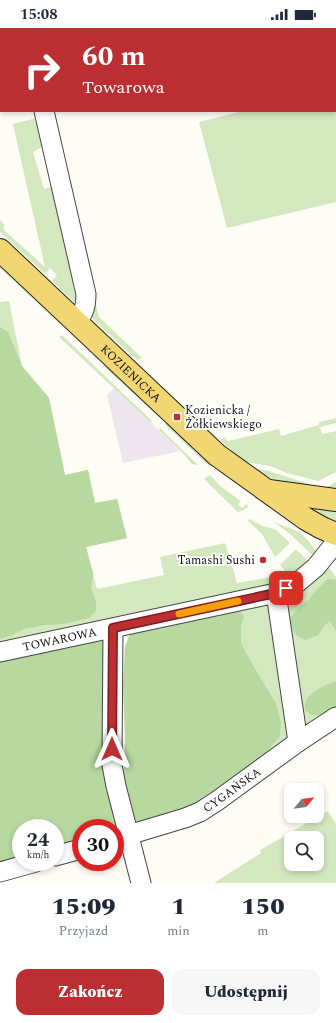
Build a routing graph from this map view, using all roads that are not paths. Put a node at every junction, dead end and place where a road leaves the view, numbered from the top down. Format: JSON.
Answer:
{"nodes":[{"id":1,"x":44,"y":112,"type":"edge"},
{"id":2,"x":0,"y":250,"type":"edge"},
{"id":3,"x":77,"y":323,"type":"junction"},
{"id":4,"x":266,"y":490,"type":"junction"},
{"id":5,"x":336,"y":500,"type":"edge"},
{"id":6,"x":336,"y":534,"type":"edge"},
{"id":7,"x":336,"y":542,"type":"edge"},
{"id":8,"x":276,"y":593,"type":"junction"},
{"id":9,"x":113,"y":628,"type":"junction"},
{"id":10,"x":0,"y":652,"type":"edge"},
{"id":11,"x":336,"y":717,"type":"edge"},
{"id":12,"x":298,"y":742,"type":"junction"},
{"id":13,"x":120,"y":819,"type":"edge"},
{"id":14,"x":124,"y":836,"type":"edge"},
{"id":15,"x":124,"y":842,"type":"edge"},
{"id":16,"x":12,"y":869,"type":"edge"},
{"id":17,"x":0,"y":872,"type":"edge"},
{"id":18,"x":141,"y":883,"type":"edge"}],
"edges":[{"from":1,"to":3,"type":"street"},
{"from":2,"to":3,"type":"main road","name":"KOZIENICKA"},
{"from":3,"to":4,"type":"main road","name":"KOZIENICKA"},
{"from":4,"to":5,"type":"main road","name":"KOZIENICKA"},
{"from":4,"to":6,"type":"main road","name":"KOZIENICKA"},
{"from":7,"to":8,"type":"street","name":"TOWAROWA"},
{"from":8,"to":9,"type":"street","name":"TOWAROWA"},
{"from":8,"to":12,"type":"street"},
{"from":9,"to":10,"type":"street","name":"TOWAROWA"},
{"from":9,"to":13,"type":"street"},
{"from":11,"to":12,"type":"street","name":"CYGAŃSKA"},
{"from":12,"to":14,"type":"street","name":"CYGAŃSKA"},
{"from":15,"to":18,"type":"street"},
{"from":16,"to":17,"type":"street"}]}
